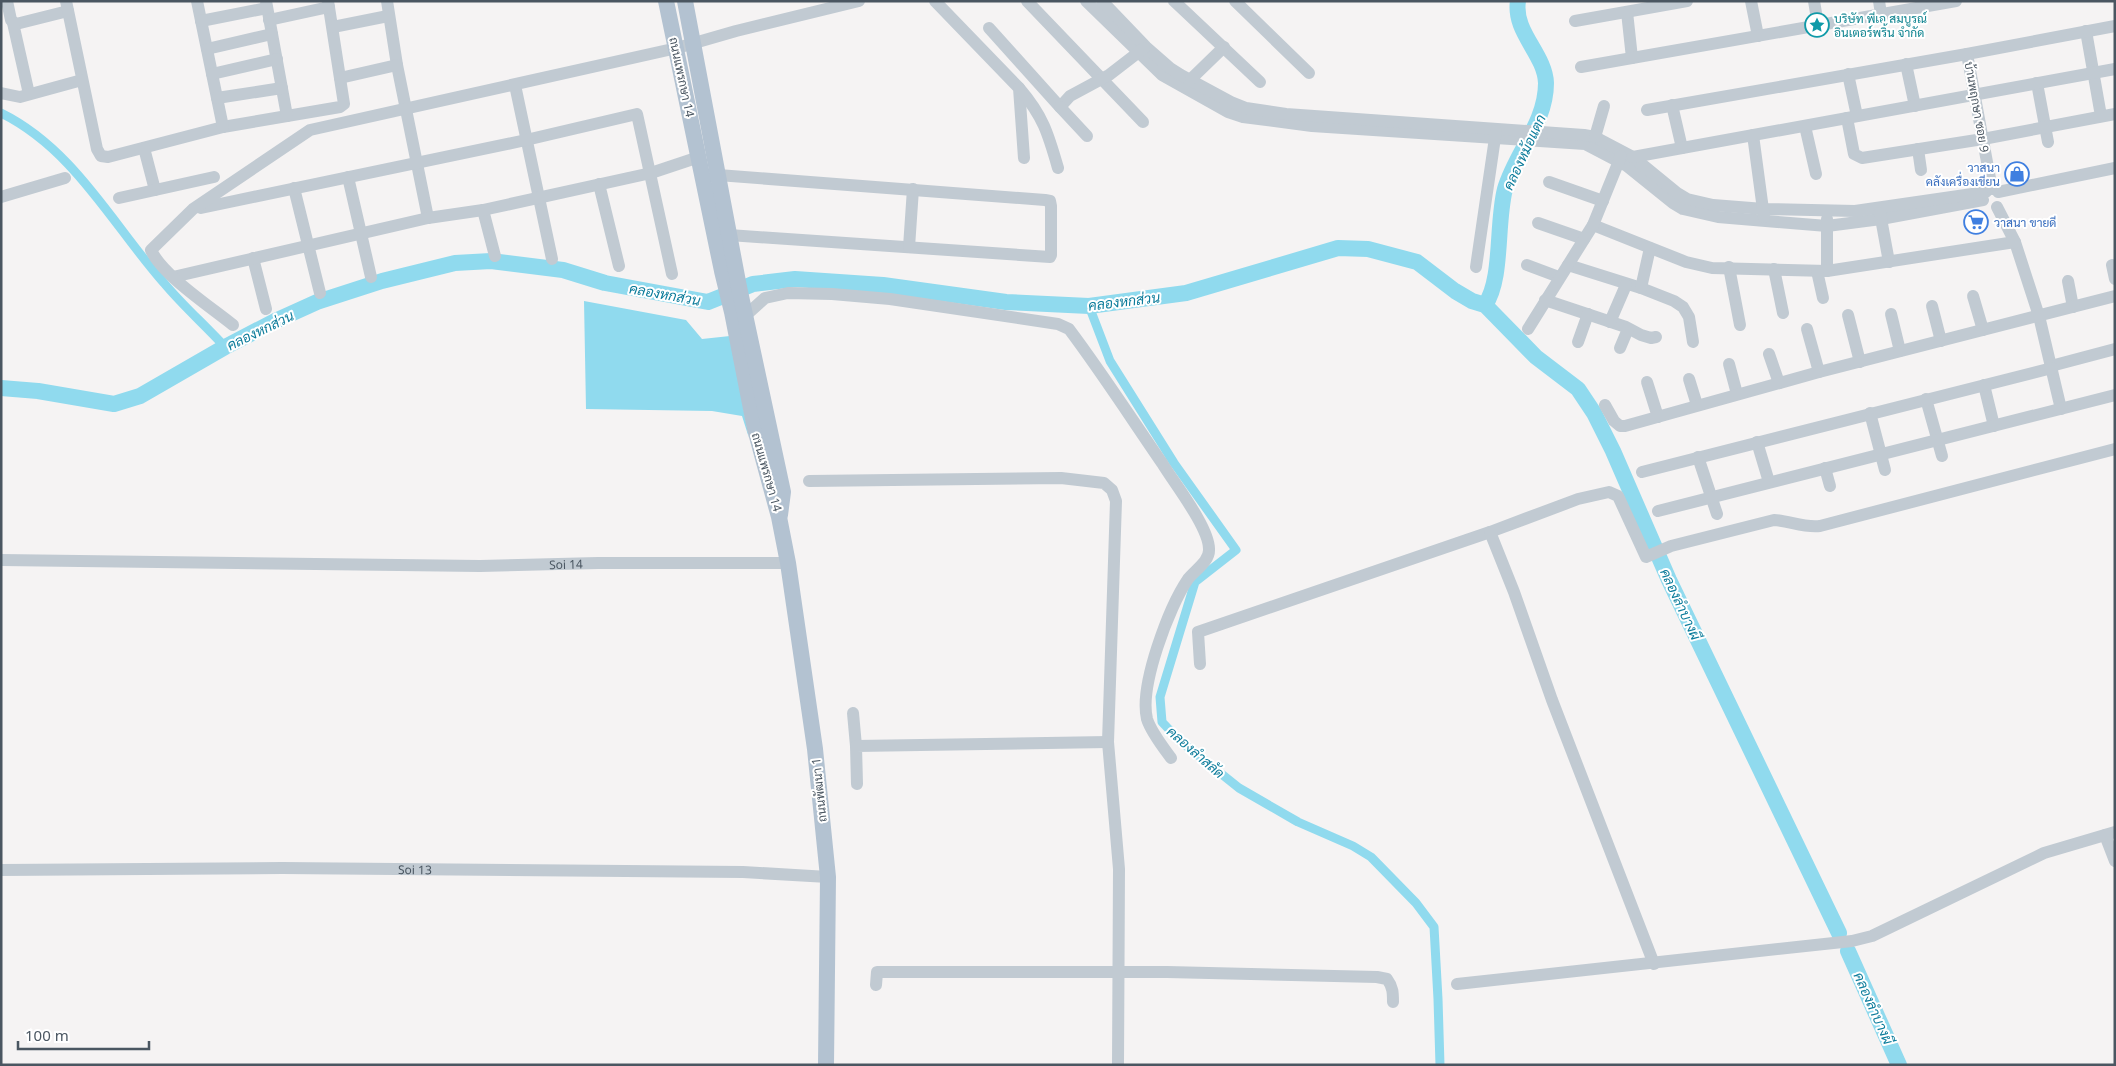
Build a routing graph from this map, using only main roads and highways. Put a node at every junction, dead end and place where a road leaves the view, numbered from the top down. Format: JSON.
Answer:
{"nodes":[{"id":1,"x":666,"y":1,"type":"edge"},
{"id":2,"x":685,"y":1,"type":"edge"},
{"id":3,"x":711,"y":176,"type":"junction"},
{"id":4,"x":729,"y":271,"type":"junction"},
{"id":5,"x":780,"y":517,"type":"joint"},
{"id":6,"x":826,"y":1065,"type":"edge"}],
"edges":[{"from":1,"to":3,"type":"main road","name":"ถนนแพรกษา 14"},
{"from":2,"to":3,"type":"main road","name":"ถนนแพรกษา 14"},
{"from":3,"to":4,"type":"main road","name":"ถนนแพรกษา 14"},
{"from":3,"to":4,"type":"main road","name":"ถนนแพรกษา 14"},
{"from":4,"to":5,"type":"main road","name":"ถนนแพรกษา 14"},
{"from":5,"to":6,"type":"main road","name":"ถนนพัฒนา 1"}]}
